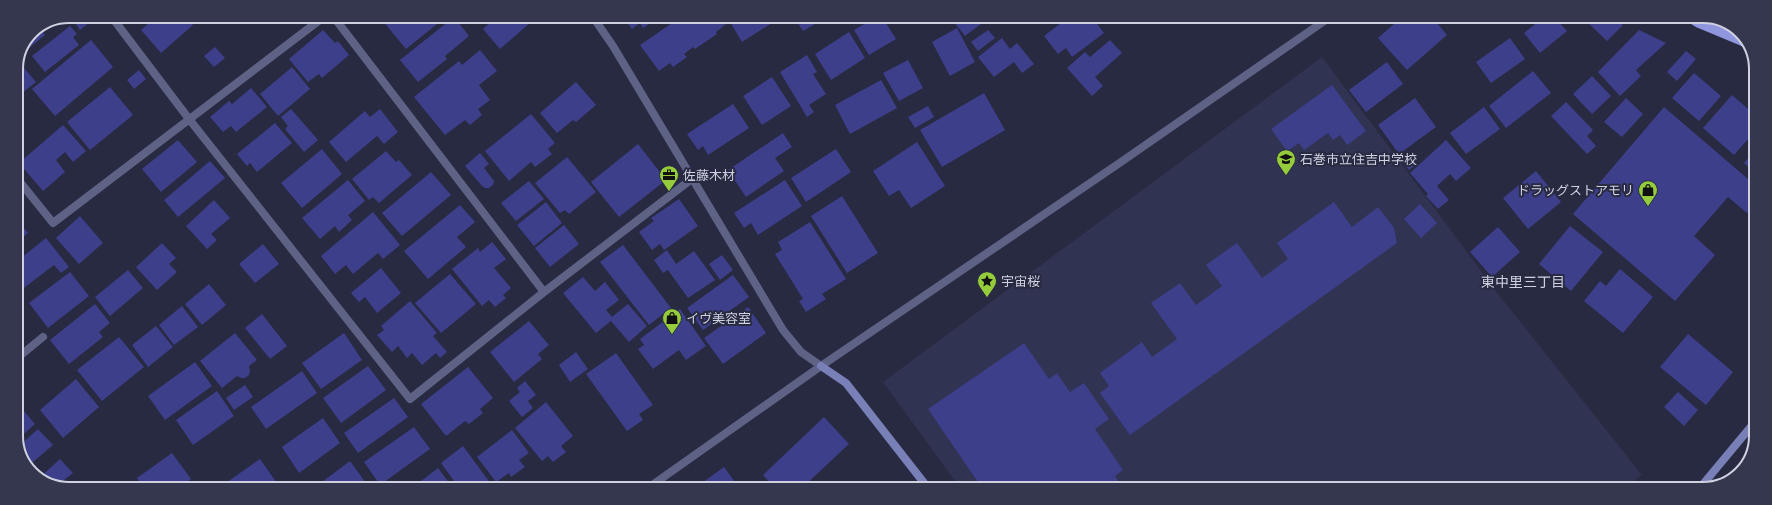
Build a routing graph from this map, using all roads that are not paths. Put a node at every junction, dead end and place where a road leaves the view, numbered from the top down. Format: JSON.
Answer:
{"nodes":[{"id":1,"x":116,"y":23,"type":"edge"},
{"id":2,"x":316,"y":23,"type":"edge"},
{"id":3,"x":338,"y":23,"type":"edge"},
{"id":4,"x":597,"y":23,"type":"edge"},
{"id":5,"x":1321,"y":23,"type":"edge"},
{"id":6,"x":1699,"y":23,"type":"edge"},
{"id":7,"x":1739,"y":40,"type":"edge"},
{"id":8,"x":189,"y":119,"type":"junction"},
{"id":9,"x":693,"y":178,"type":"junction"},
{"id":10,"x":23,"y":186,"type":"edge"},
{"id":11,"x":544,"y":292,"type":"junction"},
{"id":12,"x":43,"y":337,"type":"dead end"},
{"id":13,"x":23,"y":353,"type":"edge"},
{"id":14,"x":821,"y":366,"type":"junction"},
{"id":15,"x":1749,"y":429,"type":"edge"},
{"id":16,"x":657,"y":482,"type":"edge"},
{"id":17,"x":923,"y":482,"type":"edge"},
{"id":18,"x":1705,"y":482,"type":"edge"}],
"edges":[{"from":1,"to":8,"type":"street"},
{"from":2,"to":8,"type":"street"},
{"from":3,"to":11,"type":"street"},
{"from":4,"to":9,"type":"street"},
{"from":5,"to":14,"type":"street"},
{"from":6,"to":7,"type":"main road"},
{"from":8,"to":10,"type":"street"},
{"from":8,"to":11,"type":"street"},
{"from":9,"to":11,"type":"street"},
{"from":9,"to":14,"type":"street"},
{"from":12,"to":13,"type":"street"},
{"from":14,"to":16,"type":"street"},
{"from":14,"to":17,"type":"street"},
{"from":15,"to":18,"type":"street"}]}
